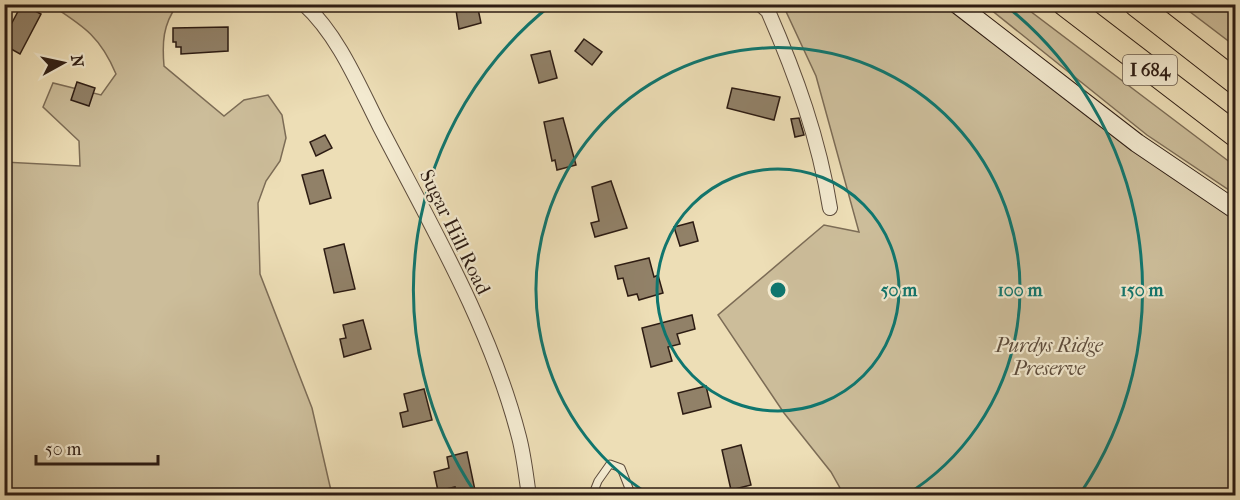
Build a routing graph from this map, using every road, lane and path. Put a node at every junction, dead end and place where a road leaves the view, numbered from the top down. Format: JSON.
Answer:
{"nodes":[{"id":1,"x":304,"y":4,"type":"edge"},
{"id":2,"x":760,"y":4,"type":"edge"},
{"id":3,"x":957,"y":4,"type":"edge"},
{"id":4,"x":1065,"y":4,"type":"edge"},
{"id":5,"x":1136,"y":4,"type":"edge"},
{"id":6,"x":1236,"y":82,"type":"edge"},
{"id":7,"x":1236,"y":135,"type":"edge"},
{"id":8,"x":830,"y":208,"type":"dead end"},
{"id":9,"x":1236,"y":210,"type":"edge"},
{"id":10,"x":529,"y":495,"type":"edge"},
{"id":11,"x":592,"y":495,"type":"edge"},
{"id":12,"x":632,"y":495,"type":"edge"}],
"edges":[{"from":1,"to":10,"type":"street","name":"Sugar Hill Road"},
{"from":2,"to":8,"type":"street"},
{"from":3,"to":9,"type":"main road"},
{"from":4,"to":7,"type":"highway","number":"I 684"},
{"from":5,"to":6,"type":"highway","number":"I 684"},
{"from":11,"to":12,"type":"lane"}]}
